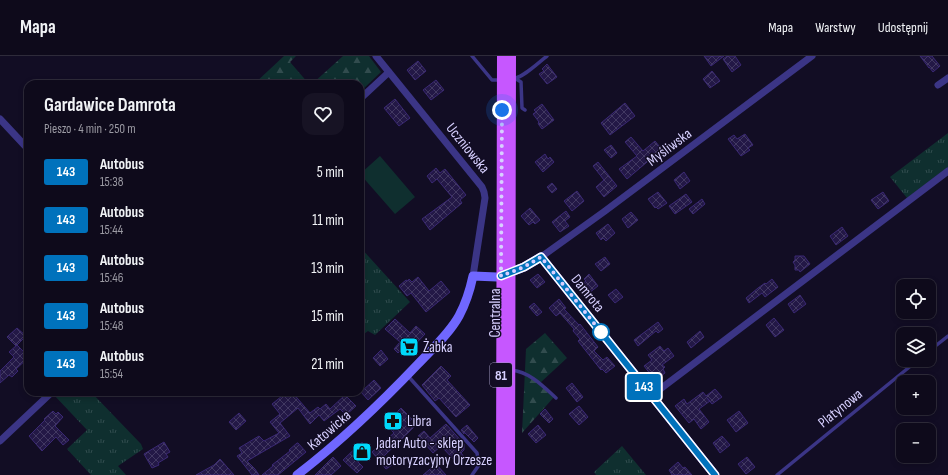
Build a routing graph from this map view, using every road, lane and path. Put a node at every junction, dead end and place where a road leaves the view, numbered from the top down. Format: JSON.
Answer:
{"nodes":[{"id":1,"x":376,"y":56,"type":"edge"},
{"id":2,"x":472,"y":56,"type":"edge"},
{"id":3,"x":502,"y":56,"type":"edge"},
{"id":4,"x":511,"y":56,"type":"edge"},
{"id":5,"x":547,"y":56,"type":"edge"},
{"id":6,"x":812,"y":56,"type":"edge"},
{"id":7,"x":389,"y":72,"type":"junction"},
{"id":8,"x":948,"y":78,"type":"edge"},
{"id":9,"x":509,"y":79,"type":"junction"},
{"id":10,"x":938,"y":85,"type":"dead end"},
{"id":11,"x":364,"y":95,"type":"edge"},
{"id":12,"x":525,"y":110,"type":"dead end"},
{"id":13,"x":0,"y":119,"type":"edge"},
{"id":14,"x":24,"y":145,"type":"edge"},
{"id":15,"x":948,"y":170,"type":"edge"},
{"id":16,"x":541,"y":257,"type":"junction"},
{"id":17,"x":506,"y":274,"type":"junction"},
{"id":18,"x":473,"y":276,"type":"junction"},
{"id":19,"x":948,"y":336,"type":"edge"},
{"id":20,"x":936,"y":345,"type":"edge"},
{"id":21,"x":909,"y":367,"type":"edge"},
{"id":22,"x":510,"y":370,"type":"junction"},
{"id":23,"x":407,"y":376,"type":"junction"},
{"id":24,"x":48,"y":396,"type":"edge"},
{"id":25,"x":652,"y":396,"type":"junction"},
{"id":26,"x":556,"y":398,"type":"dead end"},
{"id":27,"x":0,"y":441,"type":"edge"},
{"id":28,"x":472,"y":474,"type":"edge"},
{"id":29,"x":297,"y":475,"type":"edge"},
{"id":30,"x":501,"y":475,"type":"edge"},
{"id":31,"x":510,"y":475,"type":"edge"},
{"id":32,"x":715,"y":475,"type":"edge"},
{"id":33,"x":777,"y":475,"type":"edge"}],
"edges":[{"from":1,"to":7,"type":"street","name":"Uczniowska"},
{"from":2,"to":9,"type":"lane"},
{"from":3,"to":9,"type":"main road","name":"Centralna","number":"81"},
{"from":4,"to":9,"type":"main road","name":"Centralna","number":"81"},
{"from":5,"to":9,"type":"lane"},
{"from":6,"to":16,"type":"street","name":"Myśliwska"},
{"from":7,"to":11,"type":"street"},
{"from":7,"to":18,"type":"street","name":"Uczniowska"},
{"from":8,"to":10,"type":"street"},
{"from":9,"to":12,"type":"lane"},
{"from":9,"to":17,"type":"main road","name":"Centralna","number":"81"},
{"from":13,"to":14,"type":"street"},
{"from":15,"to":25,"type":"street"},
{"from":16,"to":17,"type":"street"},
{"from":16,"to":25,"type":"street","name":"Damrota"},
{"from":17,"to":18,"type":"street"},
{"from":17,"to":22,"type":"main road","name":"Centralna","number":"81"},
{"from":17,"to":30,"type":"main road","name":"Centralna","number":"81"},
{"from":18,"to":23,"type":"street","name":"Katowicka"},
{"from":19,"to":20,"type":"lane"},
{"from":21,"to":33,"type":"lane","name":"Platynowa"},
{"from":22,"to":26,"type":"lane"},
{"from":22,"to":31,"type":"main road","name":"Centralna","number":"81"},
{"from":23,"to":28,"type":"lane"},
{"from":23,"to":29,"type":"street","name":"Katowicka"},
{"from":24,"to":27,"type":"street"},
{"from":25,"to":32,"type":"street","name":"Damrota"}]}
